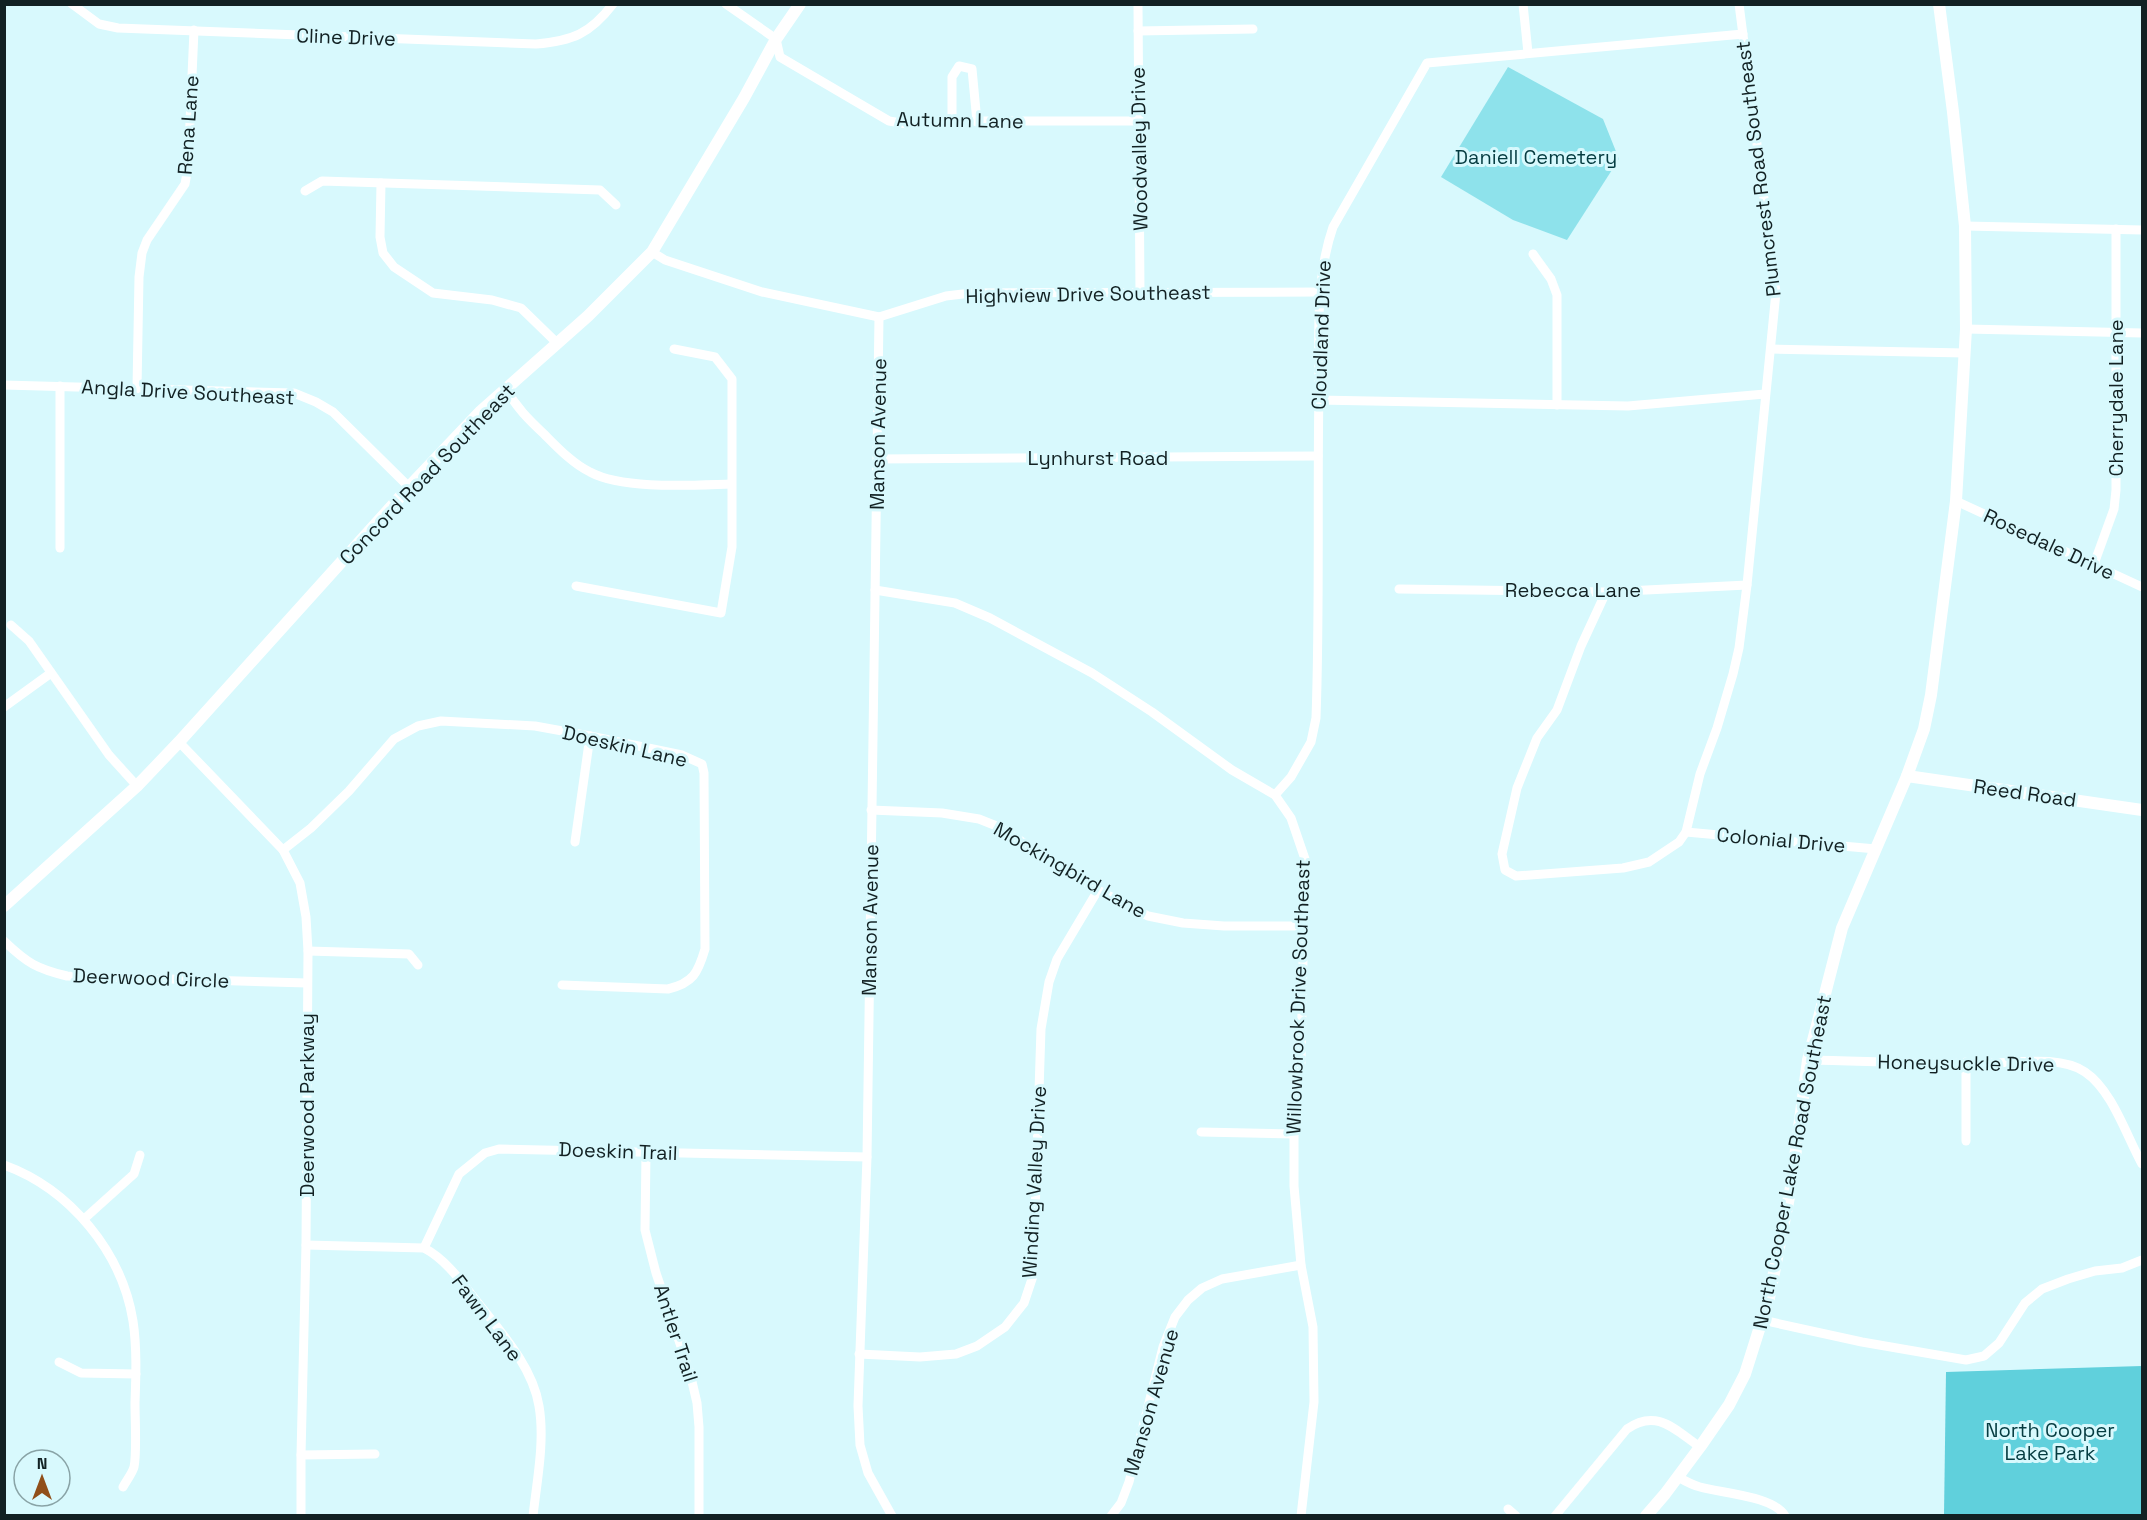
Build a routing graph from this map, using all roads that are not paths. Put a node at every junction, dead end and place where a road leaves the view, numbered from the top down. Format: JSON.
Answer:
{"nodes":[{"id":1,"x":72,"y":4,"type":"edge"},
{"id":2,"x":613,"y":4,"type":"edge"},
{"id":3,"x":726,"y":4,"type":"edge"},
{"id":4,"x":800,"y":4,"type":"edge"},
{"id":5,"x":1138,"y":4,"type":"edge"},
{"id":6,"x":1523,"y":4,"type":"edge"},
{"id":7,"x":1739,"y":4,"type":"edge"},
{"id":8,"x":1940,"y":4,"type":"edge"},
{"id":9,"x":1253,"y":29,"type":"dead end"},
{"id":10,"x":194,"y":30,"type":"junction"},
{"id":11,"x":1138,"y":31,"type":"junction"},
{"id":12,"x":1743,"y":34,"type":"junction"},
{"id":13,"x":776,"y":39,"type":"junction"},
{"id":14,"x":1527,"y":53,"type":"junction"},
{"id":15,"x":952,"y":121,"type":"junction"},
{"id":16,"x":1139,"y":121,"type":"junction"},
{"id":17,"x":977,"y":122,"type":"junction"},
{"id":18,"x":381,"y":183,"type":"junction"},
{"id":19,"x":305,"y":191,"type":"dead end"},
{"id":20,"x":616,"y":205,"type":"dead end"},
{"id":21,"x":1965,"y":226,"type":"junction"},
{"id":22,"x":2116,"y":229,"type":"junction"},
{"id":23,"x":2142,"y":230,"type":"edge"},
{"id":24,"x":652,"y":252,"type":"junction"},
{"id":25,"x":1533,"y":254,"type":"dead end"},
{"id":26,"x":1320,"y":292,"type":"junction"},
{"id":27,"x":1140,"y":294,"type":"junction"},
{"id":28,"x":879,"y":317,"type":"junction"},
{"id":29,"x":1966,"y":329,"type":"junction"},
{"id":30,"x":2115,"y":332,"type":"junction"},
{"id":31,"x":2142,"y":333,"type":"edge"},
{"id":32,"x":558,"y":344,"type":"junction"},
{"id":33,"x":674,"y":349,"type":"dead end"},
{"id":34,"x":1772,"y":349,"type":"junction"},
{"id":35,"x":1965,"y":353,"type":"junction"},
{"id":36,"x":4,"y":385,"type":"edge"},
{"id":37,"x":60,"y":386,"type":"junction"},
{"id":38,"x":137,"y":388,"type":"junction"},
{"id":39,"x":506,"y":389,"type":"junction"},
{"id":40,"x":1765,"y":394,"type":"junction"},
{"id":41,"x":1318,"y":400,"type":"junction"},
{"id":42,"x":1557,"y":405,"type":"junction"},
{"id":43,"x":1318,"y":456,"type":"junction"},
{"id":44,"x":878,"y":459,"type":"junction"},
{"id":45,"x":731,"y":484,"type":"junction"},
{"id":46,"x":409,"y":487,"type":"junction"},
{"id":47,"x":1956,"y":501,"type":"junction"},
{"id":48,"x":60,"y":548,"type":"dead end"},
{"id":49,"x":2094,"y":564,"type":"junction"},
{"id":50,"x":1747,"y":585,"type":"junction"},
{"id":51,"x":576,"y":586,"type":"dead end"},
{"id":52,"x":2142,"y":587,"type":"edge"},
{"id":53,"x":1399,"y":589,"type":"dead end"},
{"id":54,"x":875,"y":590,"type":"junction"},
{"id":55,"x":1606,"y":592,"type":"junction"},
{"id":56,"x":11,"y":625,"type":"dead end"},
{"id":57,"x":51,"y":673,"type":"junction"},
{"id":58,"x":4,"y":707,"type":"edge"},
{"id":59,"x":590,"y":736,"type":"junction"},
{"id":60,"x":179,"y":742,"type":"junction"},
{"id":61,"x":1907,"y":776,"type":"junction"},
{"id":62,"x":136,"y":786,"type":"junction"},
{"id":63,"x":1275,"y":795,"type":"junction"},
{"id":64,"x":871,"y":810,"type":"junction"},
{"id":65,"x":2142,"y":810,"type":"edge"},
{"id":66,"x":1686,"y":832,"type":"junction"},
{"id":67,"x":575,"y":842,"type":"dead end"},
{"id":68,"x":1876,"y":849,"type":"junction"},
{"id":69,"x":283,"y":850,"type":"junction"},
{"id":70,"x":1098,"y":890,"type":"junction"},
{"id":71,"x":4,"y":906,"type":"edge"},
{"id":72,"x":1304,"y":926,"type":"junction"},
{"id":73,"x":4,"y":941,"type":"edge"},
{"id":74,"x":308,"y":951,"type":"junction"},
{"id":75,"x":418,"y":964,"type":"dead end"},
{"id":76,"x":307,"y":983,"type":"junction"},
{"id":77,"x":562,"y":985,"type":"dead end"},
{"id":78,"x":1808,"y":1060,"type":"junction"},
{"id":79,"x":1966,"y":1062,"type":"junction"},
{"id":80,"x":1201,"y":1132,"type":"dead end"},
{"id":81,"x":1294,"y":1134,"type":"junction"},
{"id":82,"x":1966,"y":1141,"type":"dead end"},
{"id":83,"x":646,"y":1152,"type":"junction"},
{"id":84,"x":140,"y":1155,"type":"dead end"},
{"id":85,"x":867,"y":1157,"type":"junction"},
{"id":86,"x":2142,"y":1164,"type":"edge"},
{"id":87,"x":4,"y":1165,"type":"edge"},
{"id":88,"x":84,"y":1219,"type":"junction"},
{"id":89,"x":306,"y":1245,"type":"junction"},
{"id":90,"x":424,"y":1248,"type":"junction"},
{"id":91,"x":2142,"y":1260,"type":"edge"},
{"id":92,"x":1301,"y":1265,"type":"junction"},
{"id":93,"x":1762,"y":1320,"type":"junction"},
{"id":94,"x":859,"y":1354,"type":"junction"},
{"id":95,"x":59,"y":1362,"type":"dead end"},
{"id":96,"x":136,"y":1374,"type":"junction"},
{"id":97,"x":1700,"y":1448,"type":"junction"},
{"id":98,"x":375,"y":1454,"type":"dead end"},
{"id":99,"x":301,"y":1455,"type":"junction"},
{"id":100,"x":1678,"y":1477,"type":"junction"},
{"id":101,"x":123,"y":1487,"type":"dead end"},
{"id":102,"x":301,"y":1515,"type":"edge"},
{"id":103,"x":533,"y":1515,"type":"edge"},
{"id":104,"x":699,"y":1515,"type":"edge"},
{"id":105,"x":892,"y":1515,"type":"edge"},
{"id":106,"x":1111,"y":1515,"type":"edge"},
{"id":107,"x":1301,"y":1515,"type":"edge"},
{"id":108,"x":1555,"y":1515,"type":"edge"},
{"id":109,"x":1646,"y":1515,"type":"edge"},
{"id":110,"x":1785,"y":1515,"type":"edge"}],
"edges":[{"from":1,"to":10,"type":"street","name":"Cline Drive"},
{"from":2,"to":10,"type":"street","name":"Cline Drive"},
{"from":3,"to":13,"type":"street"},
{"from":4,"to":13,"type":"street","name":"Concord Road Southeast"},
{"from":5,"to":11,"type":"street","name":"Woodvalley Drive"},
{"from":6,"to":14,"type":"street"},
{"from":7,"to":12,"type":"street","name":"Plumcrest Road Southeast"},
{"from":8,"to":21,"type":"street","name":"North Cooper Lake Road Southeast"},
{"from":9,"to":11,"type":"street"},
{"from":10,"to":38,"type":"street","name":"Rena Lane"},
{"from":11,"to":16,"type":"street","name":"Woodvalley Drive"},
{"from":12,"to":14,"type":"street","name":"Cloudland Drive"},
{"from":12,"to":34,"type":"street","name":"Plumcrest Road Southeast"},
{"from":13,"to":15,"type":"street","name":"Autumn Lane"},
{"from":13,"to":24,"type":"street","name":"Concord Road Southeast"},
{"from":14,"to":26,"type":"street","name":"Cloudland Drive"},
{"from":15,"to":17,"type":"street","name":"Autumn Lane"},
{"from":15,"to":17,"type":"street"},
{"from":16,"to":17,"type":"street","name":"Autumn Lane"},
{"from":16,"to":27,"type":"street","name":"Woodvalley Drive"},
{"from":18,"to":19,"type":"street"},
{"from":18,"to":20,"type":"street"},
{"from":18,"to":32,"type":"street"},
{"from":21,"to":22,"type":"street"},
{"from":21,"to":29,"type":"street","name":"North Cooper Lake Road Southeast"},
{"from":22,"to":23,"type":"street"},
{"from":22,"to":30,"type":"street","name":"Cherrydale Lane"},
{"from":24,"to":28,"type":"street","name":"Highview Drive Southeast"},
{"from":24,"to":32,"type":"street","name":"Concord Road Southeast"},
{"from":25,"to":42,"type":"street"},
{"from":26,"to":27,"type":"street","name":"Highview Drive Southeast"},
{"from":26,"to":41,"type":"street","name":"Cloudland Drive"},
{"from":27,"to":28,"type":"street","name":"Highview Drive Southeast"},
{"from":28,"to":44,"type":"street","name":"Manson Avenue"},
{"from":29,"to":30,"type":"street"},
{"from":29,"to":35,"type":"street","name":"North Cooper Lake Road Southeast"},
{"from":30,"to":31,"type":"street"},
{"from":30,"to":49,"type":"street","name":"Cherrydale Lane"},
{"from":32,"to":39,"type":"street","name":"Concord Road Southeast"},
{"from":33,"to":45,"type":"street"},
{"from":34,"to":35,"type":"street"},
{"from":34,"to":40,"type":"street","name":"Plumcrest Road Southeast"},
{"from":35,"to":47,"type":"street","name":"North Cooper Lake Road Southeast"},
{"from":36,"to":37,"type":"street","name":"Angla Drive Southeast"},
{"from":37,"to":38,"type":"street","name":"Angla Drive Southeast"},
{"from":37,"to":48,"type":"street"},
{"from":38,"to":46,"type":"street","name":"Angla Drive Southeast"},
{"from":39,"to":45,"type":"street"},
{"from":39,"to":46,"type":"street","name":"Concord Road Southeast"},
{"from":40,"to":42,"type":"street"},
{"from":40,"to":50,"type":"street","name":"Plumcrest Road Southeast"},
{"from":41,"to":42,"type":"street"},
{"from":41,"to":43,"type":"street","name":"Cloudland Drive"},
{"from":43,"to":44,"type":"street","name":"Lynhurst Road"},
{"from":43,"to":63,"type":"street","name":"Cloudland Drive"},
{"from":44,"to":54,"type":"street","name":"Manson Avenue"},
{"from":45,"to":51,"type":"street"},
{"from":46,"to":60,"type":"street","name":"Concord Road Southeast"},
{"from":47,"to":49,"type":"street","name":"Rosedale Drive"},
{"from":47,"to":61,"type":"street","name":"North Cooper Lake Road Southeast"},
{"from":49,"to":52,"type":"street","name":"Rosedale Drive"},
{"from":50,"to":55,"type":"street","name":"Rebecca Lane"},
{"from":50,"to":66,"type":"street","name":"Plumcrest Road Southeast"},
{"from":53,"to":55,"type":"street","name":"Rebecca Lane"},
{"from":54,"to":63,"type":"street","name":"Willowbrook Drive Southeast"},
{"from":54,"to":64,"type":"street","name":"Manson Avenue"},
{"from":55,"to":66,"type":"street"},
{"from":56,"to":57,"type":"street"},
{"from":57,"to":58,"type":"street"},
{"from":57,"to":62,"type":"street"},
{"from":59,"to":67,"type":"street"},
{"from":59,"to":69,"type":"street","name":"Doeskin Lane"},
{"from":59,"to":77,"type":"street","name":"Doeskin Lane"},
{"from":60,"to":62,"type":"street","name":"Concord Road Southeast"},
{"from":60,"to":69,"type":"street","name":"Deerwood Parkway"},
{"from":61,"to":65,"type":"street","name":"Reed Road"},
{"from":61,"to":68,"type":"street","name":"North Cooper Lake Road Southeast"},
{"from":62,"to":71,"type":"street","name":"Concord Road Southeast"},
{"from":63,"to":72,"type":"street","name":"Willowbrook Drive Southeast"},
{"from":64,"to":70,"type":"street","name":"Mockingbird Lane"},
{"from":64,"to":85,"type":"street","name":"Manson Avenue"},
{"from":66,"to":68,"type":"street","name":"Colonial Drive"},
{"from":68,"to":78,"type":"street","name":"North Cooper Lake Road Southeast"},
{"from":69,"to":74,"type":"street","name":"Deerwood Parkway"},
{"from":70,"to":72,"type":"street","name":"Mockingbird Lane"},
{"from":70,"to":94,"type":"street","name":"Winding Valley Drive"},
{"from":72,"to":81,"type":"street","name":"Willowbrook Drive Southeast"},
{"from":73,"to":76,"type":"street","name":"Deerwood Circle"},
{"from":74,"to":75,"type":"street"},
{"from":74,"to":76,"type":"street","name":"Deerwood Parkway"},
{"from":76,"to":89,"type":"street","name":"Deerwood Parkway"},
{"from":78,"to":79,"type":"street","name":"Honeysuckle Drive"},
{"from":78,"to":93,"type":"street","name":"North Cooper Lake Road Southeast"},
{"from":79,"to":82,"type":"street"},
{"from":79,"to":86,"type":"street","name":"Honeysuckle Drive"},
{"from":80,"to":81,"type":"street"},
{"from":81,"to":92,"type":"street","name":"Willowbrook Drive Southeast"},
{"from":83,"to":85,"type":"street","name":"Doeskin Trail"},
{"from":83,"to":90,"type":"street","name":"Doeskin Trail"},
{"from":83,"to":104,"type":"street","name":"Antler Trail"},
{"from":84,"to":88,"type":"street"},
{"from":85,"to":94,"type":"street","name":"Manson Avenue"},
{"from":87,"to":88,"type":"street"},
{"from":88,"to":96,"type":"street"},
{"from":89,"to":90,"type":"street"},
{"from":89,"to":99,"type":"street","name":"Deerwood Parkway"},
{"from":90,"to":103,"type":"street","name":"Fawn Lane"},
{"from":91,"to":93,"type":"street"},
{"from":92,"to":106,"type":"street","name":"Manson Avenue"},
{"from":92,"to":107,"type":"street","name":"Willowbrook Drive Southeast"},
{"from":93,"to":97,"type":"street","name":"North Cooper Lake Road Southeast"},
{"from":94,"to":105,"type":"street","name":"Manson Avenue"},
{"from":95,"to":96,"type":"street"},
{"from":96,"to":101,"type":"street"},
{"from":97,"to":100,"type":"street","name":"North Cooper Lake Road Southeast"},
{"from":97,"to":108,"type":"street"},
{"from":98,"to":99,"type":"street"},
{"from":99,"to":102,"type":"street","name":"Deerwood Parkway"},
{"from":100,"to":109,"type":"street","name":"North Cooper Lake Road Southeast"},
{"from":100,"to":110,"type":"street"}]}
